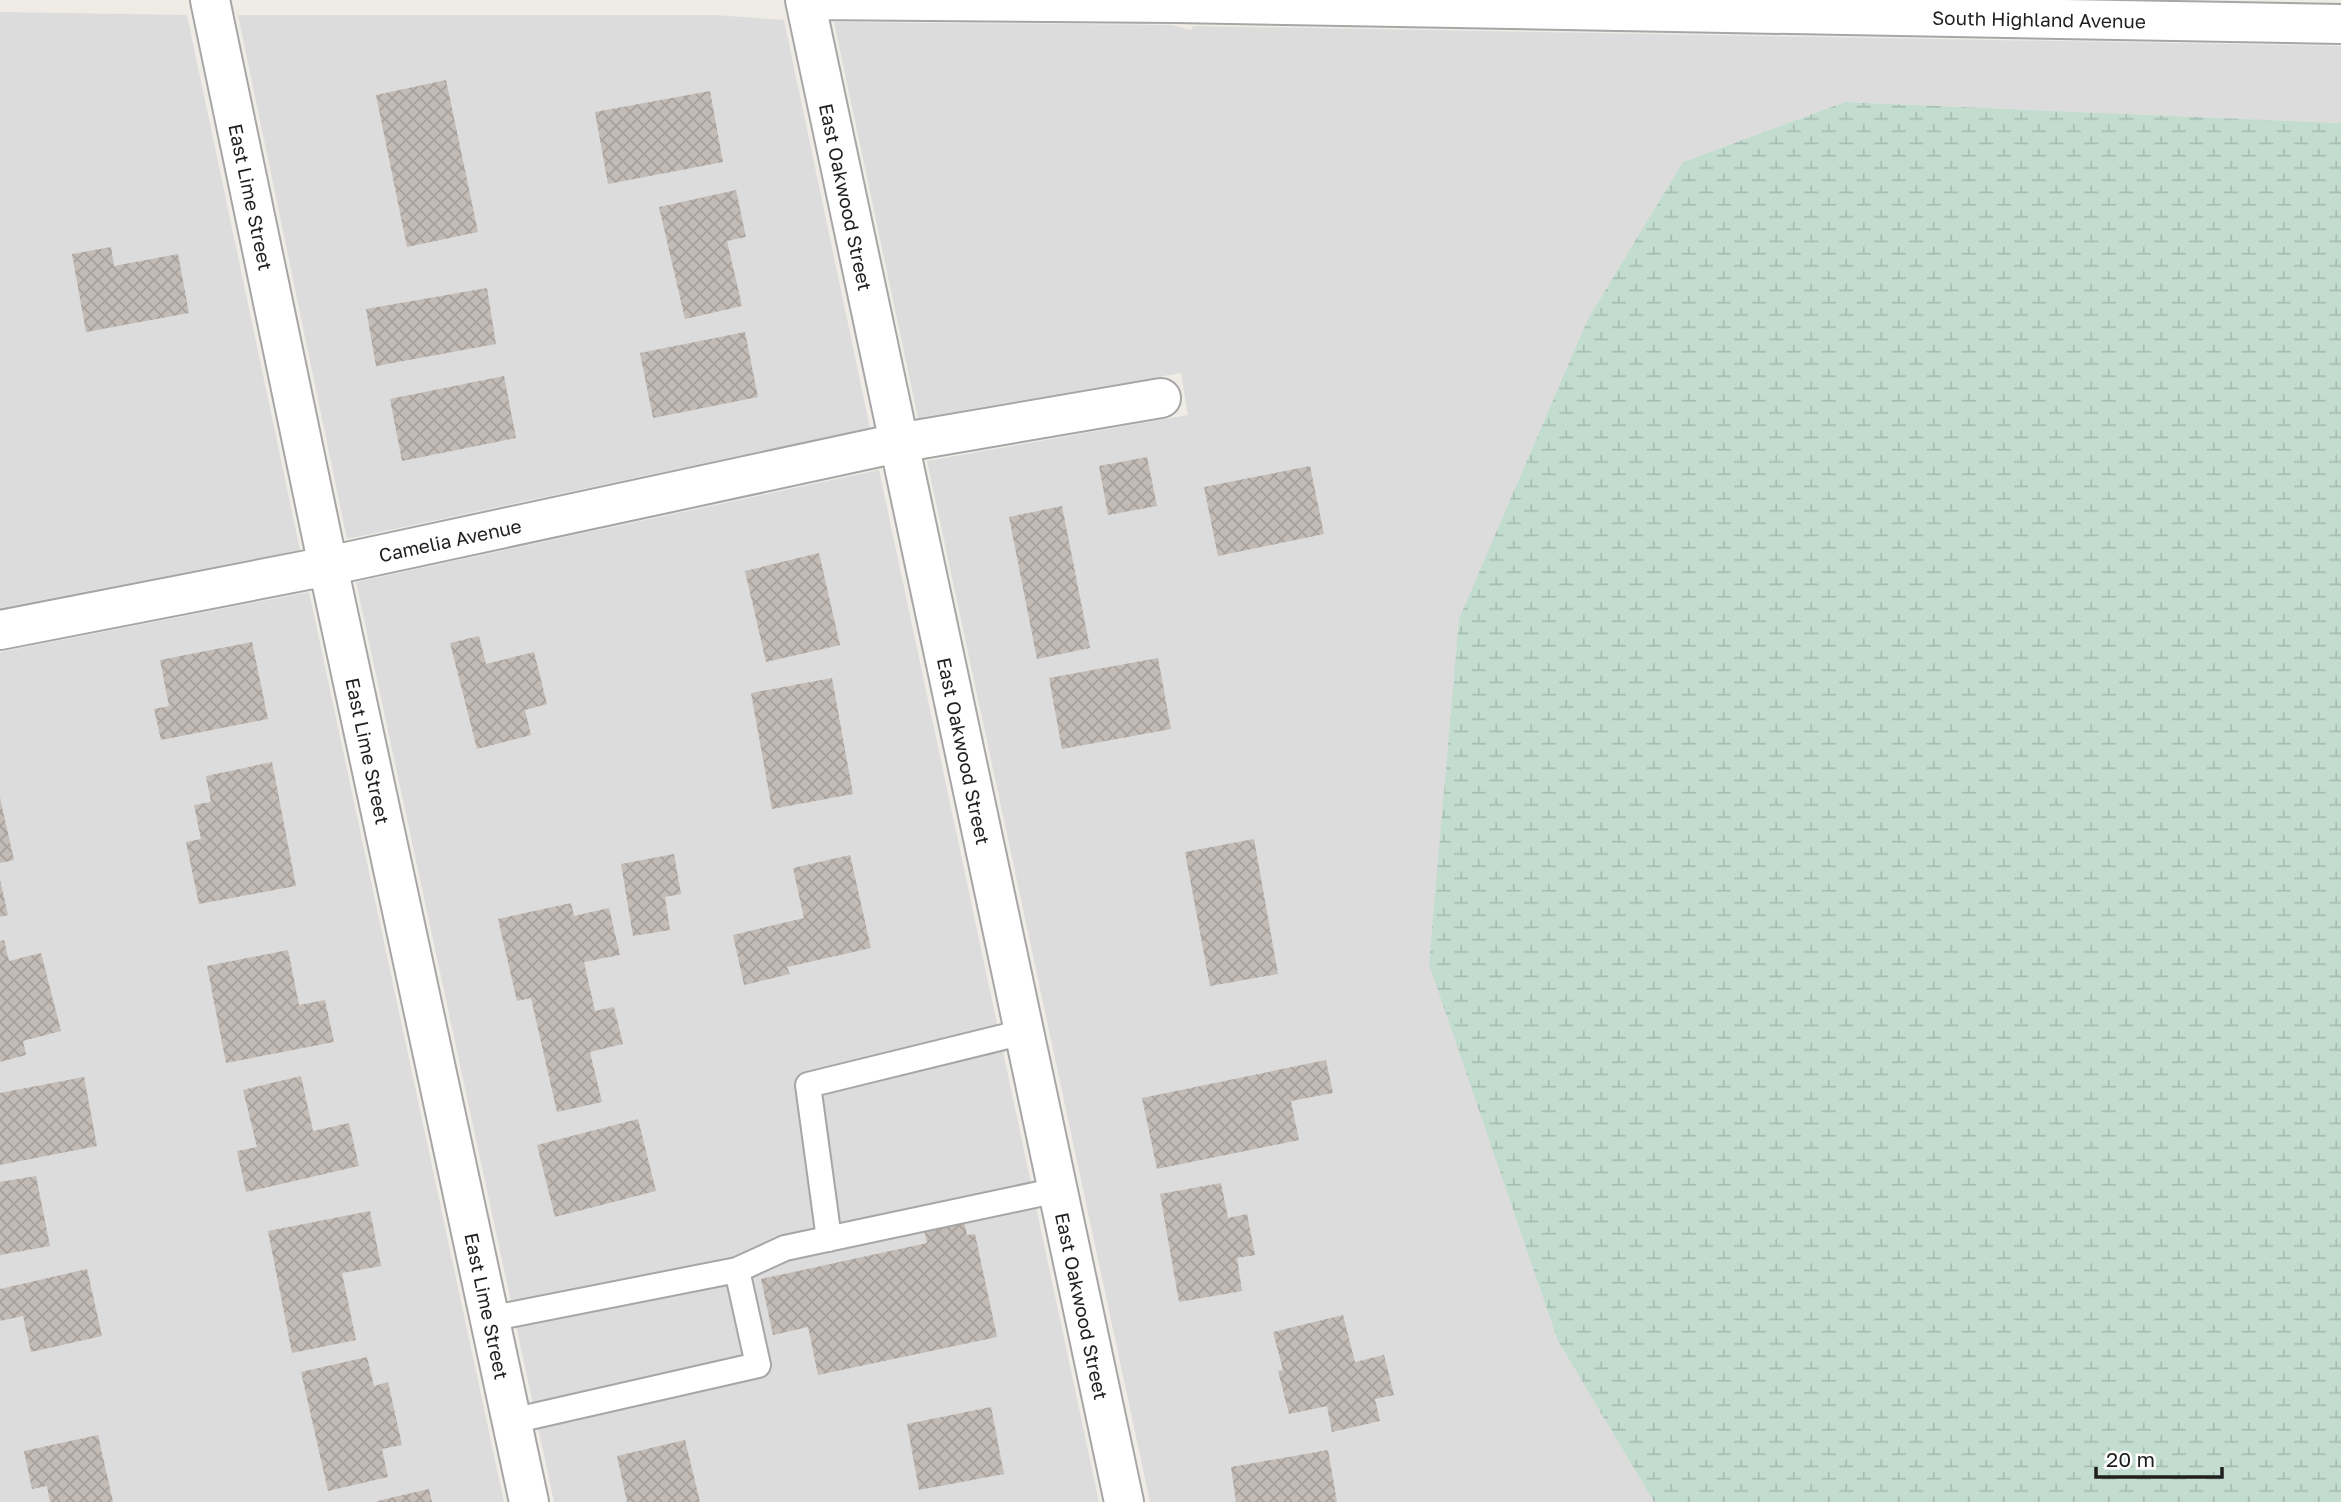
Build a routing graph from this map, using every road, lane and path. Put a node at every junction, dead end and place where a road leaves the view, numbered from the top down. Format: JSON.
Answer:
{"nodes":[{"id":1,"x":210,"y":0,"type":"edge"},
{"id":2,"x":805,"y":0,"type":"edge"},
{"id":3,"x":812,"y":0,"type":"edge"},
{"id":4,"x":1177,"y":2,"type":"edge"},
{"id":5,"x":1870,"y":8,"type":"edge"},
{"id":6,"x":2341,"y":24,"type":"edge"},
{"id":7,"x":1161,"y":398,"type":"dead end"},
{"id":8,"x":898,"y":443,"type":"junction"},
{"id":9,"x":328,"y":566,"type":"junction"},
{"id":10,"x":0,"y":630,"type":"edge"},
{"id":11,"x":1024,"y":1032,"type":"junction"},
{"id":12,"x":1058,"y":1190,"type":"junction"},
{"id":13,"x":829,"y":1239,"type":"junction"},
{"id":14,"x":737,"y":1270,"type":"junction"},
{"id":15,"x":489,"y":1319,"type":"junction"},
{"id":16,"x":512,"y":1421,"type":"junction"},
{"id":17,"x":529,"y":1502,"type":"edge"},
{"id":18,"x":1124,"y":1502,"type":"edge"}],
"edges":[{"from":1,"to":9,"type":"street","name":"East Lime Street"},
{"from":2,"to":8,"type":"street","name":"East Oakwood Street"},
{"from":3,"to":4,"type":"street","name":"South Highland Avenue"},
{"from":4,"to":5,"type":"street","name":"South Highland Avenue"},
{"from":5,"to":6,"type":"street","name":"South Highland Avenue"},
{"from":7,"to":8,"type":"street","name":"Camelia Avenue"},
{"from":8,"to":9,"type":"street","name":"Camelia Avenue"},
{"from":8,"to":11,"type":"street","name":"East Oakwood Street"},
{"from":9,"to":10,"type":"street","name":"Camelia Avenue"},
{"from":9,"to":15,"type":"street","name":"East Lime Street"},
{"from":11,"to":12,"type":"street","name":"East Oakwood Street"},
{"from":11,"to":13,"type":"lane"},
{"from":12,"to":13,"type":"lane"},
{"from":12,"to":18,"type":"street","name":"East Oakwood Street"},
{"from":13,"to":14,"type":"lane"},
{"from":14,"to":15,"type":"lane"},
{"from":14,"to":16,"type":"lane"},
{"from":15,"to":16,"type":"street","name":"East Lime Street"},
{"from":16,"to":17,"type":"street","name":"East Lime Street"}]}
